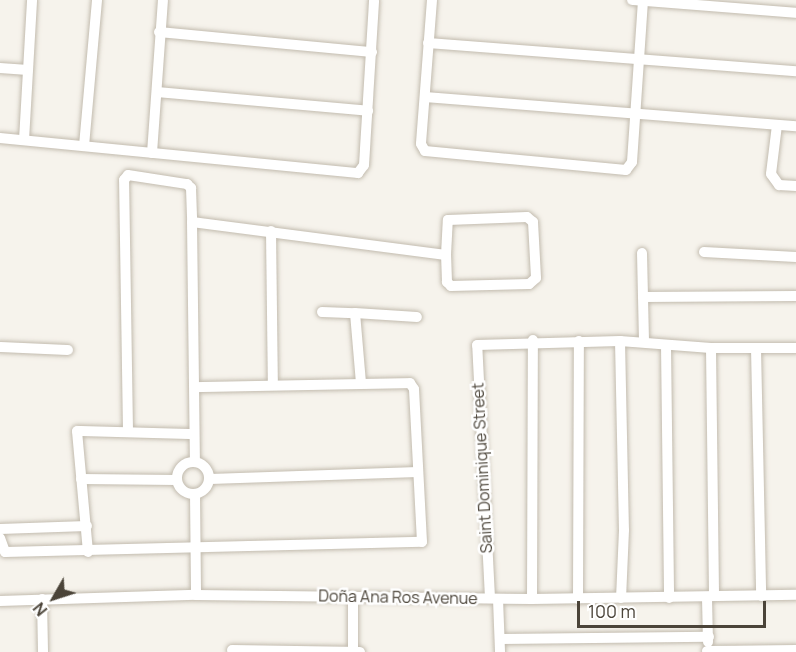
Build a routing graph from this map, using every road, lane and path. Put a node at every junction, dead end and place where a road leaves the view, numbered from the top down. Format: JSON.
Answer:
{"nodes":[{"id":1,"x":32,"y":0,"type":"edge"},
{"id":2,"x":97,"y":0,"type":"edge"},
{"id":3,"x":163,"y":0,"type":"edge"},
{"id":4,"x":374,"y":0,"type":"edge"},
{"id":5,"x":432,"y":0,"type":"edge"},
{"id":6,"x":632,"y":0,"type":"edge"},
{"id":7,"x":643,"y":0,"type":"edge"},
{"id":8,"x":796,"y":13,"type":"edge"},
{"id":9,"x":159,"y":33,"type":"junction"},
{"id":10,"x":428,"y":43,"type":"junction"},
{"id":11,"x":372,"y":52,"type":"junction"},
{"id":12,"x":639,"y":58,"type":"junction"},
{"id":13,"x":0,"y":68,"type":"edge"},
{"id":14,"x":28,"y":70,"type":"junction"},
{"id":15,"x":796,"y":71,"type":"edge"},
{"id":16,"x":156,"y":92,"type":"junction"},
{"id":17,"x":425,"y":96,"type":"junction"},
{"id":18,"x":368,"y":111,"type":"junction"},
{"id":19,"x":633,"y":112,"type":"junction"},
{"id":20,"x":777,"y":125,"type":"junction"},
{"id":21,"x":796,"y":126,"type":"edge"},
{"id":22,"x":0,"y":138,"type":"edge"},
{"id":23,"x":24,"y":140,"type":"junction"},
{"id":24,"x":84,"y":146,"type":"junction"},
{"id":25,"x":152,"y":153,"type":"junction"},
{"id":26,"x":796,"y":186,"type":"edge"},
{"id":27,"x":192,"y":222,"type":"junction"},
{"id":28,"x":271,"y":231,"type":"junction"},
{"id":29,"x":704,"y":252,"type":"dead end"},
{"id":30,"x":642,"y":253,"type":"dead end"},
{"id":31,"x":446,"y":255,"type":"junction"},
{"id":32,"x":796,"y":256,"type":"edge"},
{"id":33,"x":796,"y":296,"type":"edge"},
{"id":34,"x":643,"y":297,"type":"junction"},
{"id":35,"x":322,"y":312,"type":"dead end"},
{"id":36,"x":356,"y":313,"type":"junction"},
{"id":37,"x":417,"y":317,"type":"dead end"},
{"id":38,"x":532,"y":340,"type":"junction"},
{"id":39,"x":579,"y":341,"type":"junction"},
{"id":40,"x":620,"y":341,"type":"junction"},
{"id":41,"x":645,"y":342,"type":"junction"},
{"id":42,"x":666,"y":345,"type":"junction"},
{"id":43,"x":0,"y":347,"type":"edge"},
{"id":44,"x":711,"y":348,"type":"junction"},
{"id":45,"x":756,"y":348,"type":"junction"},
{"id":46,"x":796,"y":348,"type":"edge"},
{"id":47,"x":68,"y":350,"type":"dead end"},
{"id":48,"x":361,"y":383,"type":"junction"},
{"id":49,"x":273,"y":385,"type":"junction"},
{"id":50,"x":195,"y":387,"type":"junction"},
{"id":51,"x":128,"y":431,"type":"junction"},
{"id":52,"x":193,"y":434,"type":"junction"},
{"id":53,"x":195,"y":462,"type":"junction"},
{"id":54,"x":418,"y":471,"type":"junction"},
{"id":55,"x":81,"y":479,"type":"junction"},
{"id":56,"x":210,"y":479,"type":"junction"},
{"id":57,"x":177,"y":480,"type":"junction"},
{"id":58,"x":195,"y":494,"type":"junction"},
{"id":59,"x":87,"y":526,"type":"junction"},
{"id":60,"x":0,"y":529,"type":"edge"},
{"id":61,"x":0,"y":538,"type":"edge"},
{"id":62,"x":194,"y":549,"type":"junction"},
{"id":63,"x":88,"y":552,"type":"junction"},
{"id":64,"x":196,"y":595,"type":"junction"},
{"id":65,"x":796,"y":595,"type":"edge"},
{"id":66,"x":761,"y":596,"type":"junction"},
{"id":67,"x":353,"y":597,"type":"junction"},
{"id":68,"x":710,"y":597,"type":"junction"},
{"id":69,"x":494,"y":598,"type":"junction"},
{"id":70,"x":578,"y":598,"type":"junction"},
{"id":71,"x":621,"y":598,"type":"junction"},
{"id":72,"x":669,"y":598,"type":"junction"},
{"id":73,"x":42,"y":599,"type":"junction"},
{"id":74,"x":532,"y":599,"type":"junction"},
{"id":75,"x":0,"y":601,"type":"edge"},
{"id":76,"x":709,"y":637,"type":"junction"},
{"id":77,"x":501,"y":639,"type":"junction"},
{"id":78,"x":232,"y":650,"type":"dead end"},
{"id":79,"x":796,"y":650,"type":"edge"},
{"id":80,"x":250,"y":651,"type":"edge"},
{"id":81,"x":707,"y":651,"type":"edge"},
{"id":82,"x":43,"y":652,"type":"edge"},
{"id":83,"x":302,"y":652,"type":"edge"},
{"id":84,"x":353,"y":652,"type":"edge"},
{"id":85,"x":360,"y":652,"type":"edge"},
{"id":86,"x":500,"y":652,"type":"edge"}],
"edges":[{"from":1,"to":14,"type":"street"},
{"from":2,"to":24,"type":"street"},
{"from":3,"to":9,"type":"street"},
{"from":4,"to":11,"type":"street"},
{"from":5,"to":10,"type":"street"},
{"from":6,"to":7,"type":"street"},
{"from":7,"to":8,"type":"street"},
{"from":7,"to":12,"type":"street"},
{"from":9,"to":11,"type":"street"},
{"from":9,"to":16,"type":"street"},
{"from":10,"to":12,"type":"street"},
{"from":10,"to":17,"type":"street"},
{"from":11,"to":18,"type":"street"},
{"from":12,"to":15,"type":"street"},
{"from":12,"to":19,"type":"street"},
{"from":13,"to":14,"type":"street"},
{"from":14,"to":23,"type":"street"},
{"from":16,"to":18,"type":"street"},
{"from":16,"to":25,"type":"street"},
{"from":17,"to":19,"type":"street"},
{"from":17,"to":19,"type":"street"},
{"from":18,"to":25,"type":"street"},
{"from":19,"to":20,"type":"street"},
{"from":20,"to":21,"type":"street"},
{"from":20,"to":26,"type":"street"},
{"from":22,"to":23,"type":"street"},
{"from":23,"to":24,"type":"street"},
{"from":24,"to":25,"type":"street"},
{"from":27,"to":28,"type":"street"},
{"from":27,"to":50,"type":"street"},
{"from":27,"to":51,"type":"street"},
{"from":28,"to":31,"type":"street"},
{"from":28,"to":49,"type":"street"},
{"from":29,"to":32,"type":"street"},
{"from":30,"to":34,"type":"street"},
{"from":31,"to":31,"type":"street"},
{"from":33,"to":34,"type":"street"},
{"from":34,"to":41,"type":"street"},
{"from":35,"to":36,"type":"street"},
{"from":36,"to":37,"type":"street"},
{"from":36,"to":48,"type":"street"},
{"from":38,"to":39,"type":"street"},
{"from":38,"to":69,"type":"street","name":"Saint Dominique Street"},
{"from":38,"to":74,"type":"street"},
{"from":39,"to":40,"type":"street"},
{"from":39,"to":70,"type":"street"},
{"from":40,"to":41,"type":"street"},
{"from":40,"to":71,"type":"street"},
{"from":41,"to":42,"type":"street"},
{"from":42,"to":44,"type":"street"},
{"from":42,"to":72,"type":"street"},
{"from":43,"to":47,"type":"street"},
{"from":44,"to":45,"type":"street"},
{"from":44,"to":68,"type":"street"},
{"from":45,"to":46,"type":"street"},
{"from":45,"to":66,"type":"street"},
{"from":48,"to":49,"type":"street"},
{"from":48,"to":54,"type":"street"},
{"from":49,"to":50,"type":"street"},
{"from":50,"to":52,"type":"street"},
{"from":51,"to":52,"type":"street"},
{"from":51,"to":55,"type":"street"},
{"from":52,"to":53,"type":"street"},
{"from":53,"to":56,"type":"street"},
{"from":53,"to":57,"type":"street"},
{"from":54,"to":56,"type":"street"},
{"from":54,"to":62,"type":"street"},
{"from":55,"to":57,"type":"street"},
{"from":55,"to":59,"type":"street"},
{"from":56,"to":58,"type":"street"},
{"from":57,"to":58,"type":"street"},
{"from":58,"to":62,"type":"street"},
{"from":59,"to":60,"type":"street"},
{"from":59,"to":63,"type":"street"},
{"from":61,"to":63,"type":"street"},
{"from":62,"to":63,"type":"street"},
{"from":62,"to":64,"type":"street"},
{"from":64,"to":67,"type":"street","name":"Doña Ana Ros Avenue"},
{"from":64,"to":73,"type":"street","name":"Doña Ana Ros Avenue"},
{"from":65,"to":66,"type":"street","name":"Doña Ana Ros Avenue"},
{"from":66,"to":68,"type":"street","name":"Doña Ana Ros Avenue"},
{"from":67,"to":69,"type":"street","name":"Doña Ana Ros Avenue"},
{"from":67,"to":84,"type":"street"},
{"from":68,"to":72,"type":"street","name":"Doña Ana Ros Avenue"},
{"from":68,"to":76,"type":"street"},
{"from":69,"to":74,"type":"street","name":"Doña Ana Ros Avenue"},
{"from":69,"to":77,"type":"street","name":"Saint Dominique Street"},
{"from":70,"to":71,"type":"street","name":"Doña Ana Ros Avenue"},
{"from":70,"to":74,"type":"street","name":"Doña Ana Ros Avenue"},
{"from":71,"to":72,"type":"street","name":"Doña Ana Ros Avenue"},
{"from":73,"to":75,"type":"street","name":"Doña Ana Ros Avenue"},
{"from":73,"to":82,"type":"street"},
{"from":76,"to":77,"type":"street"},
{"from":76,"to":81,"type":"street"},
{"from":77,"to":86,"type":"street","name":"Saint Dominique Street"},
{"from":78,"to":80,"type":"street"},
{"from":79,"to":81,"type":"street"},
{"from":80,"to":83,"type":"street"},
{"from":83,"to":84,"type":"street"},
{"from":84,"to":85,"type":"street"}]}
